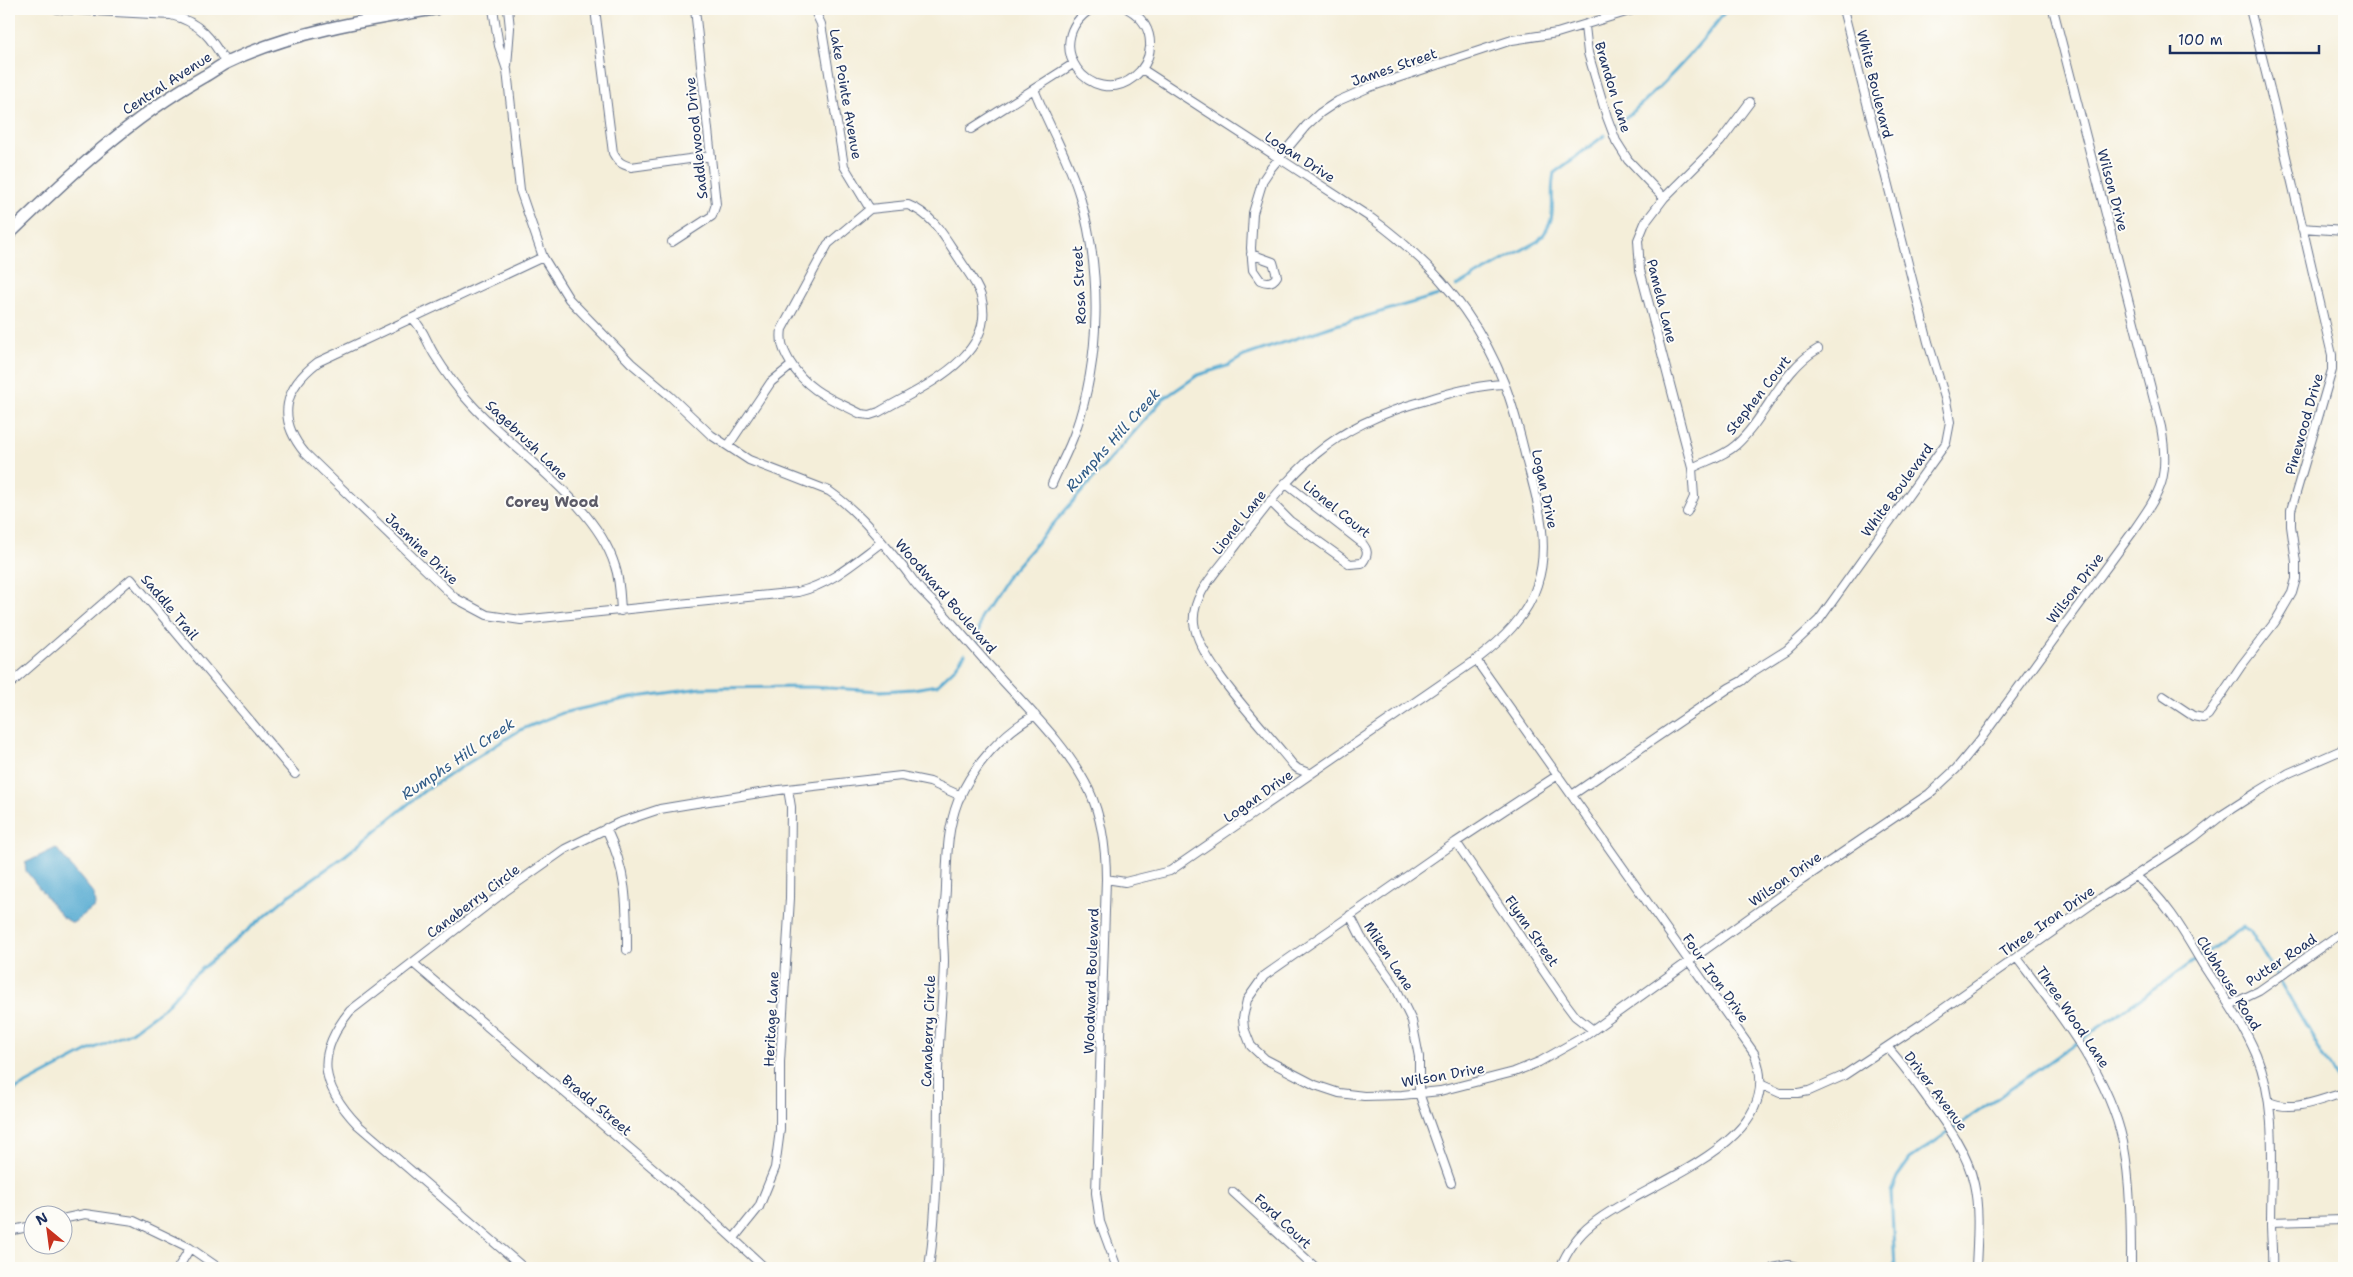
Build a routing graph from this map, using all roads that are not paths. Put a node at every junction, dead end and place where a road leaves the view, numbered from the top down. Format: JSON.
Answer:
{"nodes":[{"id":1,"x":57,"y":9,"type":"edge"},
{"id":2,"x":435,"y":9,"type":"edge"},
{"id":3,"x":493,"y":9,"type":"edge"},
{"id":4,"x":508,"y":9,"type":"edge"},
{"id":5,"x":596,"y":9,"type":"edge"},
{"id":6,"x":695,"y":9,"type":"edge"},
{"id":7,"x":814,"y":9,"type":"edge"},
{"id":8,"x":1091,"y":9,"type":"edge"},
{"id":9,"x":1128,"y":9,"type":"edge"},
{"id":10,"x":1636,"y":9,"type":"edge"},
{"id":11,"x":1842,"y":9,"type":"edge"},
{"id":12,"x":2054,"y":9,"type":"edge"},
{"id":13,"x":2250,"y":9,"type":"edge"},
{"id":14,"x":1585,"y":26,"type":"junction"},
{"id":15,"x":226,"y":63,"type":"junction"},
{"id":16,"x":1073,"y":64,"type":"junction"},
{"id":17,"x":1142,"y":69,"type":"junction"},
{"id":18,"x":507,"y":71,"type":"junction"},
{"id":19,"x":1034,"y":89,"type":"junction"},
{"id":20,"x":1750,"y":102,"type":"dead end"},
{"id":21,"x":970,"y":129,"type":"dead end"},
{"id":22,"x":711,"y":156,"type":"junction"},
{"id":23,"x":1279,"y":158,"type":"junction"},
{"id":24,"x":1664,"y":198,"type":"junction"},
{"id":25,"x":870,"y":209,"type":"junction"},
{"id":26,"x":2302,"y":228,"type":"junction"},
{"id":27,"x":2344,"y":231,"type":"edge"},
{"id":28,"x":9,"y":234,"type":"edge"},
{"id":29,"x":672,"y":242,"type":"dead end"},
{"id":30,"x":1251,"y":254,"type":"dead end"},
{"id":31,"x":543,"y":257,"type":"junction"},
{"id":32,"x":413,"y":318,"type":"junction"},
{"id":33,"x":1818,"y":349,"type":"dead end"},
{"id":34,"x":792,"y":365,"type":"junction"},
{"id":35,"x":1504,"y":384,"type":"junction"},
{"id":36,"x":728,"y":446,"type":"junction"},
{"id":37,"x":1692,"y":468,"type":"junction"},
{"id":38,"x":1285,"y":483,"type":"junction"},
{"id":39,"x":1052,"y":484,"type":"dead end"},
{"id":40,"x":1270,"y":502,"type":"junction"},
{"id":41,"x":1687,"y":512,"type":"dead end"},
{"id":42,"x":882,"y":542,"type":"junction"},
{"id":43,"x":621,"y":610,"type":"junction"},
{"id":44,"x":1476,"y":660,"type":"junction"},
{"id":45,"x":9,"y":684,"type":"edge"},
{"id":46,"x":2163,"y":696,"type":"dead end"},
{"id":47,"x":1035,"y":715,"type":"junction"},
{"id":48,"x":2344,"y":749,"type":"edge"},
{"id":49,"x":295,"y":774,"type":"dead end"},
{"id":50,"x":1312,"y":774,"type":"junction"},
{"id":51,"x":1558,"y":776,"type":"junction"},
{"id":52,"x":788,"y":790,"type":"junction"},
{"id":53,"x":1572,"y":795,"type":"junction"},
{"id":54,"x":961,"y":796,"type":"junction"},
{"id":55,"x":606,"y":828,"type":"junction"},
{"id":56,"x":1456,"y":842,"type":"junction"},
{"id":57,"x":2135,"y":876,"type":"junction"},
{"id":58,"x":1106,"y":879,"type":"junction"},
{"id":59,"x":1350,"y":915,"type":"junction"},
{"id":60,"x":2344,"y":931,"type":"edge"},
{"id":61,"x":627,"y":950,"type":"dead end"},
{"id":62,"x":2017,"y":958,"type":"junction"},
{"id":63,"x":1690,"y":962,"type":"junction"},
{"id":64,"x":412,"y":963,"type":"junction"},
{"id":65,"x":2230,"y":1005,"type":"junction"},
{"id":66,"x":1593,"y":1030,"type":"junction"},
{"id":67,"x":1886,"y":1047,"type":"junction"},
{"id":68,"x":1760,"y":1084,"type":"junction"},
{"id":69,"x":1419,"y":1093,"type":"junction"},
{"id":70,"x":2344,"y":1093,"type":"edge"},
{"id":71,"x":2269,"y":1102,"type":"junction"},
{"id":72,"x":1451,"y":1183,"type":"dead end"},
{"id":73,"x":1233,"y":1192,"type":"dead end"},
{"id":74,"x":72,"y":1217,"type":"edge"},
{"id":75,"x":2344,"y":1220,"type":"edge"},
{"id":76,"x":2271,"y":1222,"type":"junction"},
{"id":77,"x":22,"y":1229,"type":"edge"},
{"id":78,"x":9,"y":1232,"type":"edge"},
{"id":79,"x":734,"y":1238,"type":"junction"},
{"id":80,"x":190,"y":1248,"type":"junction"},
{"id":81,"x":178,"y":1268,"type":"edge"},
{"id":82,"x":219,"y":1268,"type":"edge"},
{"id":83,"x":524,"y":1268,"type":"edge"},
{"id":84,"x":765,"y":1268,"type":"edge"},
{"id":85,"x":929,"y":1268,"type":"edge"},
{"id":86,"x":1117,"y":1268,"type":"edge"},
{"id":87,"x":1316,"y":1268,"type":"edge"},
{"id":88,"x":1560,"y":1268,"type":"edge"},
{"id":89,"x":1772,"y":1268,"type":"edge"},
{"id":90,"x":1803,"y":1268,"type":"edge"},
{"id":91,"x":1976,"y":1268,"type":"edge"},
{"id":92,"x":2130,"y":1268,"type":"edge"},
{"id":93,"x":2272,"y":1268,"type":"edge"}],
"edges":[{"from":1,"to":15,"type":"street"},
{"from":2,"to":15,"type":"street","name":"Central Avenue"},
{"from":3,"to":18,"type":"street","name":"Woodward Boulevard"},
{"from":4,"to":18,"type":"street","name":"Woodward Boulevard"},
{"from":5,"to":22,"type":"street"},
{"from":6,"to":22,"type":"street","name":"Saddlewood Drive"},
{"from":7,"to":25,"type":"street","name":"Lake Pointe Avenue"},
{"from":8,"to":16,"type":"street"},
{"from":9,"to":17,"type":"street"},
{"from":10,"to":14,"type":"street","name":"James Street"},
{"from":11,"to":53,"type":"street","name":"White Boulevard"},
{"from":12,"to":63,"type":"street","name":"Wilson Drive"},
{"from":13,"to":26,"type":"street","name":"Pinewood Drive"},
{"from":14,"to":23,"type":"street","name":"James Street"},
{"from":14,"to":24,"type":"street","name":"Brandon Lane"},
{"from":15,"to":28,"type":"street","name":"Central Avenue"},
{"from":16,"to":17,"type":"street"},
{"from":16,"to":19,"type":"street"},
{"from":17,"to":23,"type":"street","name":"Logan Drive"},
{"from":18,"to":31,"type":"street","name":"Woodward Boulevard"},
{"from":19,"to":21,"type":"street"},
{"from":19,"to":39,"type":"street","name":"Rosa Street"},
{"from":20,"to":24,"type":"street","name":"Pamela Lane"},
{"from":22,"to":29,"type":"street","name":"Saddlewood Drive"},
{"from":23,"to":30,"type":"street","name":"James Street"},
{"from":23,"to":35,"type":"street","name":"Logan Drive"},
{"from":24,"to":37,"type":"street","name":"Pamela Lane"},
{"from":25,"to":34,"type":"street"},
{"from":25,"to":34,"type":"street"},
{"from":26,"to":27,"type":"street"},
{"from":26,"to":46,"type":"street","name":"Pinewood Drive"},
{"from":31,"to":32,"type":"street","name":"Jasmine Drive"},
{"from":31,"to":36,"type":"street","name":"Woodward Boulevard"},
{"from":32,"to":43,"type":"street","name":"Sagebrush Lane"},
{"from":32,"to":43,"type":"street","name":"Jasmine Drive"},
{"from":33,"to":37,"type":"street","name":"Stephen Court"},
{"from":34,"to":36,"type":"street"},
{"from":35,"to":38,"type":"street","name":"Lionel Lane"},
{"from":35,"to":44,"type":"street","name":"Logan Drive"},
{"from":36,"to":42,"type":"street","name":"Woodward Boulevard"},
{"from":37,"to":41,"type":"street","name":"Pamela Lane"},
{"from":38,"to":40,"type":"street","name":"Lionel Lane"},
{"from":38,"to":40,"type":"street","name":"Lionel Court"},
{"from":40,"to":50,"type":"street","name":"Lionel Lane"},
{"from":42,"to":43,"type":"street","name":"Jasmine Drive"},
{"from":42,"to":47,"type":"street","name":"Woodward Boulevard"},
{"from":44,"to":50,"type":"street","name":"Logan Drive"},
{"from":44,"to":51,"type":"street","name":"Four Iron Drive"},
{"from":45,"to":49,"type":"street","name":"Saddle Trail"},
{"from":47,"to":54,"type":"street","name":"Canaberry Circle"},
{"from":47,"to":58,"type":"street","name":"Woodward Boulevard"},
{"from":48,"to":57,"type":"street","name":"Three Iron Drive"},
{"from":50,"to":58,"type":"street","name":"Logan Drive"},
{"from":51,"to":53,"type":"street","name":"Four Iron Drive"},
{"from":51,"to":56,"type":"street","name":"Wilson Drive"},
{"from":52,"to":54,"type":"street","name":"Canaberry Circle"},
{"from":52,"to":55,"type":"street","name":"Canaberry Circle"},
{"from":52,"to":79,"type":"street","name":"Heritage Lane"},
{"from":53,"to":63,"type":"street","name":"Four Iron Drive"},
{"from":54,"to":85,"type":"street","name":"Canaberry Circle"},
{"from":55,"to":61,"type":"street"},
{"from":55,"to":64,"type":"street","name":"Canaberry Circle"},
{"from":56,"to":59,"type":"street","name":"Wilson Drive"},
{"from":56,"to":66,"type":"street","name":"Flynn Street"},
{"from":57,"to":62,"type":"street","name":"Three Iron Drive"},
{"from":57,"to":65,"type":"street","name":"Clubhouse Road"},
{"from":58,"to":86,"type":"street","name":"Woodward Boulevard"},
{"from":59,"to":69,"type":"street","name":"Miken Lane"},
{"from":59,"to":69,"type":"street","name":"Wilson Drive"},
{"from":60,"to":65,"type":"street","name":"Putter Road"},
{"from":62,"to":67,"type":"street","name":"Three Iron Drive"},
{"from":62,"to":92,"type":"street","name":"Three Wood Lane"},
{"from":63,"to":66,"type":"street","name":"Wilson Drive"},
{"from":63,"to":68,"type":"street","name":"Four Iron Drive"},
{"from":64,"to":79,"type":"street","name":"Bradd Street"},
{"from":64,"to":83,"type":"street","name":"Canaberry Circle"},
{"from":65,"to":71,"type":"street","name":"Clubhouse Road"},
{"from":66,"to":69,"type":"street","name":"Wilson Drive"},
{"from":67,"to":68,"type":"street","name":"Three Iron Drive"},
{"from":67,"to":91,"type":"street","name":"Driver Avenue"},
{"from":68,"to":88,"type":"street","name":"Four Iron Drive"},
{"from":69,"to":72,"type":"street","name":"Miken Lane"},
{"from":70,"to":71,"type":"street"},
{"from":71,"to":76,"type":"street","name":"Clubhouse Road"},
{"from":73,"to":87,"type":"street","name":"Ford Court"},
{"from":74,"to":80,"type":"street"},
{"from":75,"to":76,"type":"street"},
{"from":76,"to":93,"type":"street","name":"Clubhouse Road"},
{"from":77,"to":78,"type":"street"},
{"from":79,"to":84,"type":"street","name":"Bradd Street"},
{"from":80,"to":81,"type":"street"},
{"from":80,"to":82,"type":"street"},
{"from":89,"to":90,"type":"street"}]}
